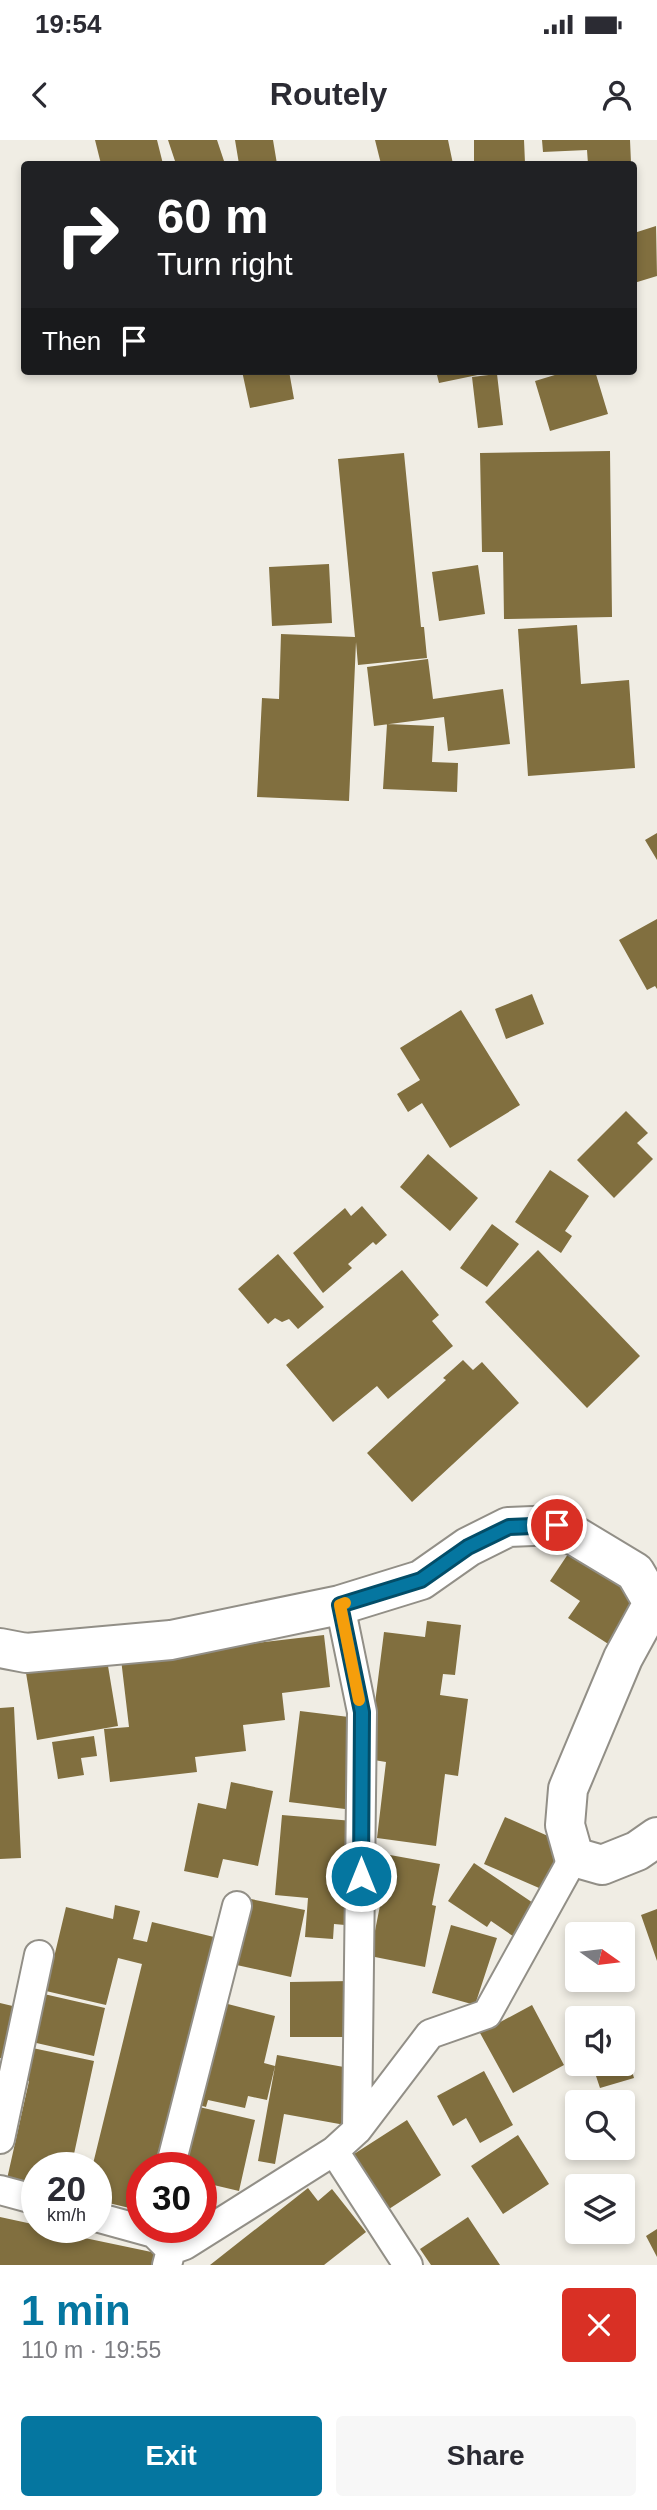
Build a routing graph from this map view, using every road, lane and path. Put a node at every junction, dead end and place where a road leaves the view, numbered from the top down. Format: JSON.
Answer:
{"nodes":[{"id":1,"x":340,"y":1605,"type":"junction"},
{"id":2,"x":0,"y":1648,"type":"edge"},
{"id":3,"x":657,"y":1837,"type":"edge"},
{"id":4,"x":575,"y":1857,"type":"junction"},
{"id":5,"x":237,"y":1906,"type":"dead end"},
{"id":6,"x":39,"y":1955,"type":"dead end"},
{"id":7,"x":357,"y":2130,"type":"junction"},
{"id":8,"x":0,"y":2139,"type":"edge"},
{"id":9,"x":334,"y":2151,"type":"junction"},
{"id":10,"x":174,"y":2152,"type":"edge"},
{"id":11,"x":0,"y":2190,"type":"edge"},
{"id":12,"x":21,"y":2196,"type":"edge"},
{"id":13,"x":112,"y":2224,"type":"edge"},
{"id":14,"x":162,"y":2244,"type":"edge"},
{"id":15,"x":408,"y":2265,"type":"edge"}],
"edges":[{"from":1,"to":2,"type":"street"},
{"from":1,"to":4,"type":"street"},
{"from":1,"to":7,"type":"street"},
{"from":3,"to":4,"type":"street"},
{"from":4,"to":7,"type":"street"},
{"from":5,"to":10,"type":"street"},
{"from":6,"to":8,"type":"street"},
{"from":7,"to":9,"type":"street"},
{"from":9,"to":14,"type":"street"},
{"from":9,"to":15,"type":"street"},
{"from":11,"to":12,"type":"street"},
{"from":13,"to":14,"type":"street"}]}
